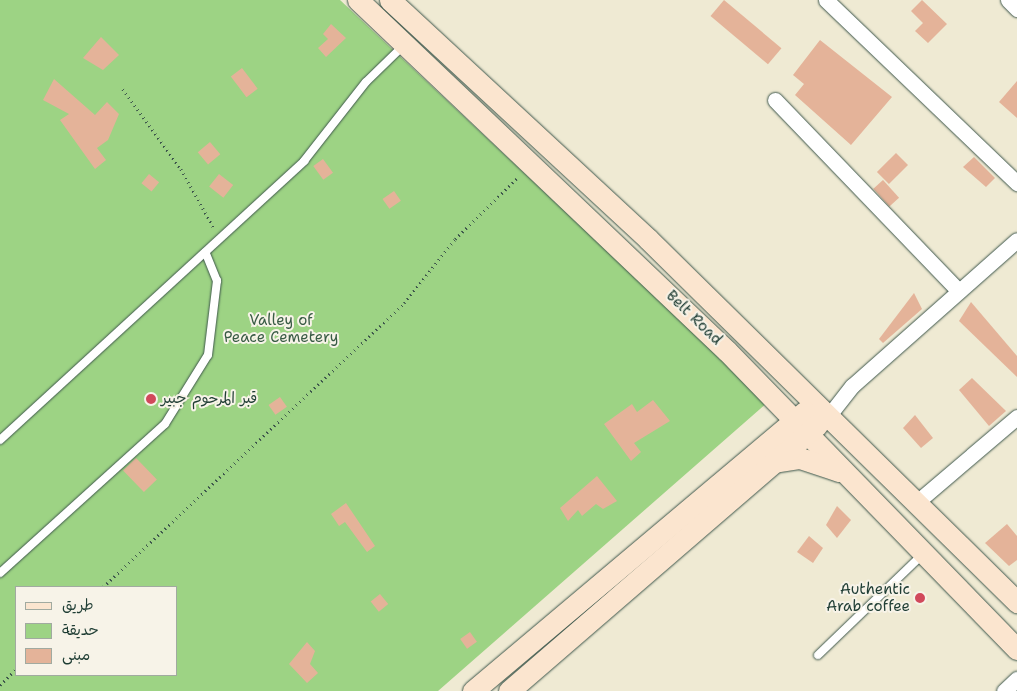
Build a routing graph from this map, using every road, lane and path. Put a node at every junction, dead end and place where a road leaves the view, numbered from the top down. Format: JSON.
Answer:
{"nodes":[{"id":1,"x":358,"y":0,"type":"edge"},
{"id":2,"x":390,"y":0,"type":"edge"},
{"id":3,"x":826,"y":0,"type":"edge"},
{"id":4,"x":1008,"y":0,"type":"edge"},
{"id":5,"x":1017,"y":9,"type":"edge"},
{"id":6,"x":406,"y":43,"type":"junction"},
{"id":7,"x":123,"y":89,"type":"dead end"},
{"id":8,"x":774,"y":100,"type":"dead end"},
{"id":9,"x":536,"y":164,"type":"junction"},
{"id":10,"x":1017,"y":183,"type":"edge"},
{"id":11,"x":219,"y":238,"type":"junction"},
{"id":12,"x":1017,"y":240,"type":"edge"},
{"id":13,"x":204,"y":252,"type":"junction"},
{"id":14,"x":960,"y":291,"type":"junction"},
{"id":15,"x":823,"y":408,"type":"junction"},
{"id":16,"x":1017,"y":418,"type":"edge"},
{"id":17,"x":801,"y":427,"type":"junction"},
{"id":18,"x":0,"y":440,"type":"edge"},
{"id":19,"x":774,"y":462,"type":"junction"},
{"id":20,"x":844,"y":473,"type":"junction"},
{"id":21,"x":918,"y":502,"type":"junction"},
{"id":22,"x":924,"y":554,"type":"junction"},
{"id":23,"x":0,"y":573,"type":"edge"},
{"id":24,"x":104,"y":586,"type":"edge"},
{"id":25,"x":1014,"y":593,"type":"edge"},
{"id":26,"x":1017,"y":649,"type":"edge"},
{"id":27,"x":818,"y":655,"type":"dead end"},
{"id":28,"x":15,"y":670,"type":"edge"},
{"id":29,"x":1017,"y":679,"type":"edge"},
{"id":30,"x":0,"y":685,"type":"edge"},
{"id":31,"x":473,"y":691,"type":"edge"},
{"id":32,"x":509,"y":691,"type":"edge"},
{"id":33,"x":1004,"y":691,"type":"edge"}],
"edges":[{"from":1,"to":6,"type":"main road","name":"Belt Road"},
{"from":2,"to":15,"type":"main road","name":"Belt Road"},
{"from":3,"to":10,"type":"street"},
{"from":4,"to":5,"type":"street"},
{"from":6,"to":9,"type":"main road","name":"Belt Road"},
{"from":6,"to":11,"type":"lane"},
{"from":7,"to":11,"type":"path"},
{"from":8,"to":14,"type":"street"},
{"from":9,"to":17,"type":"main road","name":"Belt Road"},
{"from":9,"to":24,"type":"path"},
{"from":11,"to":13,"type":"lane"},
{"from":12,"to":14,"type":"street"},
{"from":13,"to":18,"type":"lane"},
{"from":13,"to":23,"type":"lane"},
{"from":14,"to":15,"type":"street"},
{"from":15,"to":17,"type":"main road"},
{"from":15,"to":21,"type":"main road","name":"Belt Road"},
{"from":16,"to":21,"type":"street"},
{"from":17,"to":19,"type":"main road"},
{"from":17,"to":20,"type":"main road","name":"Belt Road"},
{"from":17,"to":31,"type":"main road"},
{"from":19,"to":20,"type":"main road"},
{"from":19,"to":32,"type":"main road"},
{"from":20,"to":22,"type":"main road","name":"Belt Road"},
{"from":21,"to":25,"type":"main road","name":"Belt Road"},
{"from":22,"to":26,"type":"main road","name":"Belt Road"},
{"from":22,"to":27,"type":"lane"},
{"from":28,"to":30,"type":"path"},
{"from":29,"to":33,"type":"street"}]}
